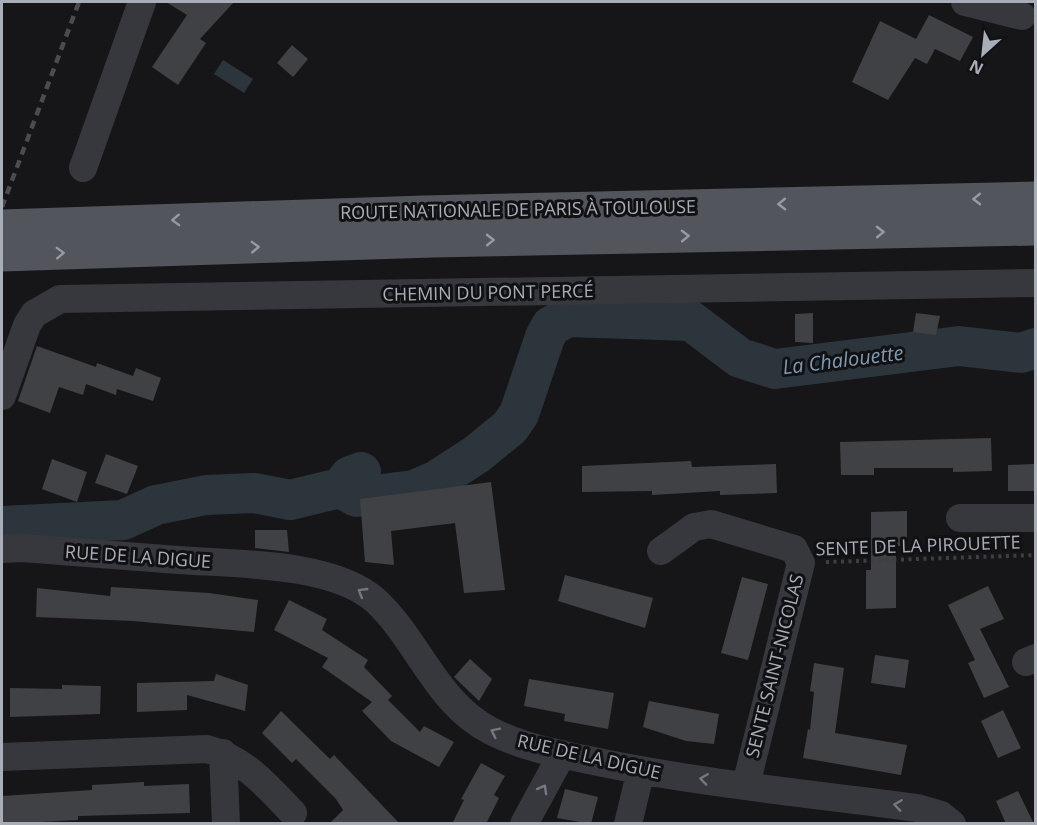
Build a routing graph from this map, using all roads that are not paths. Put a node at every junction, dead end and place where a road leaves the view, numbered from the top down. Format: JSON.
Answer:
{"nodes":[{"id":1,"x":142,"y":2,"type":"edge"},
{"id":2,"x":965,"y":2,"type":"edge"},
{"id":3,"x":1022,"y":15,"type":"edge"},
{"id":4,"x":83,"y":168,"type":"dead end"},
{"id":5,"x":1035,"y":198,"type":"edge"},
{"id":6,"x":2,"y":226,"type":"edge"},
{"id":7,"x":1035,"y":229,"type":"edge"},
{"id":8,"x":2,"y":255,"type":"edge"},
{"id":9,"x":1035,"y":283,"type":"edge"},
{"id":10,"x":2,"y":396,"type":"edge"},
{"id":11,"x":960,"y":518,"type":"dead end"},
{"id":12,"x":1035,"y":518,"type":"edge"},
{"id":13,"x":2,"y":549,"type":"edge"},
{"id":14,"x":661,"y":551,"type":"dead end"},
{"id":15,"x":223,"y":753,"type":"junction"},
{"id":16,"x":562,"y":754,"type":"junction"},
{"id":17,"x":2,"y":757,"type":"edge"},
{"id":18,"x":641,"y":771,"type":"junction"},
{"id":19,"x":746,"y":785,"type":"junction"},
{"id":20,"x":293,"y":813,"type":"dead end"},
{"id":21,"x":226,"y":824,"type":"edge"},
{"id":22,"x":524,"y":824,"type":"edge"},
{"id":23,"x":628,"y":824,"type":"edge"},
{"id":24,"x":952,"y":824,"type":"edge"}],
"edges":[{"from":1,"to":4,"type":"street"},
{"from":2,"to":3,"type":"street"},
{"from":5,"to":6,"type":"main road","name":"ROUTE NATIONALE DE PARIS À TOULOUSE","one_way":true},
{"from":8,"to":7,"type":"main road","name":"ROUTE NATIONALE DE PARIS À TOULOUSE","one_way":true},
{"from":9,"to":10,"type":"street","name":"CHEMIN DU PONT PERCÉ"},
{"from":11,"to":12,"type":"street"},
{"from":16,"to":13,"type":"street","name":"RUE DE LA DIGUE","one_way":true},
{"from":14,"to":19,"type":"street","name":"SENTE SAINT-NICOLAS"},
{"from":15,"to":17,"type":"street"},
{"from":15,"to":20,"type":"street"},
{"from":15,"to":21,"type":"street"},
{"from":16,"to":18,"type":"street","name":"RUE DE LA DIGUE"},
{"from":22,"to":16,"type":"street","one_way":true},
{"from":19,"to":18,"type":"street","name":"RUE DE LA DIGUE","one_way":true},
{"from":18,"to":23,"type":"street"},
{"from":24,"to":19,"type":"street","name":"RUE DE LA DIGUE","one_way":true}]}
